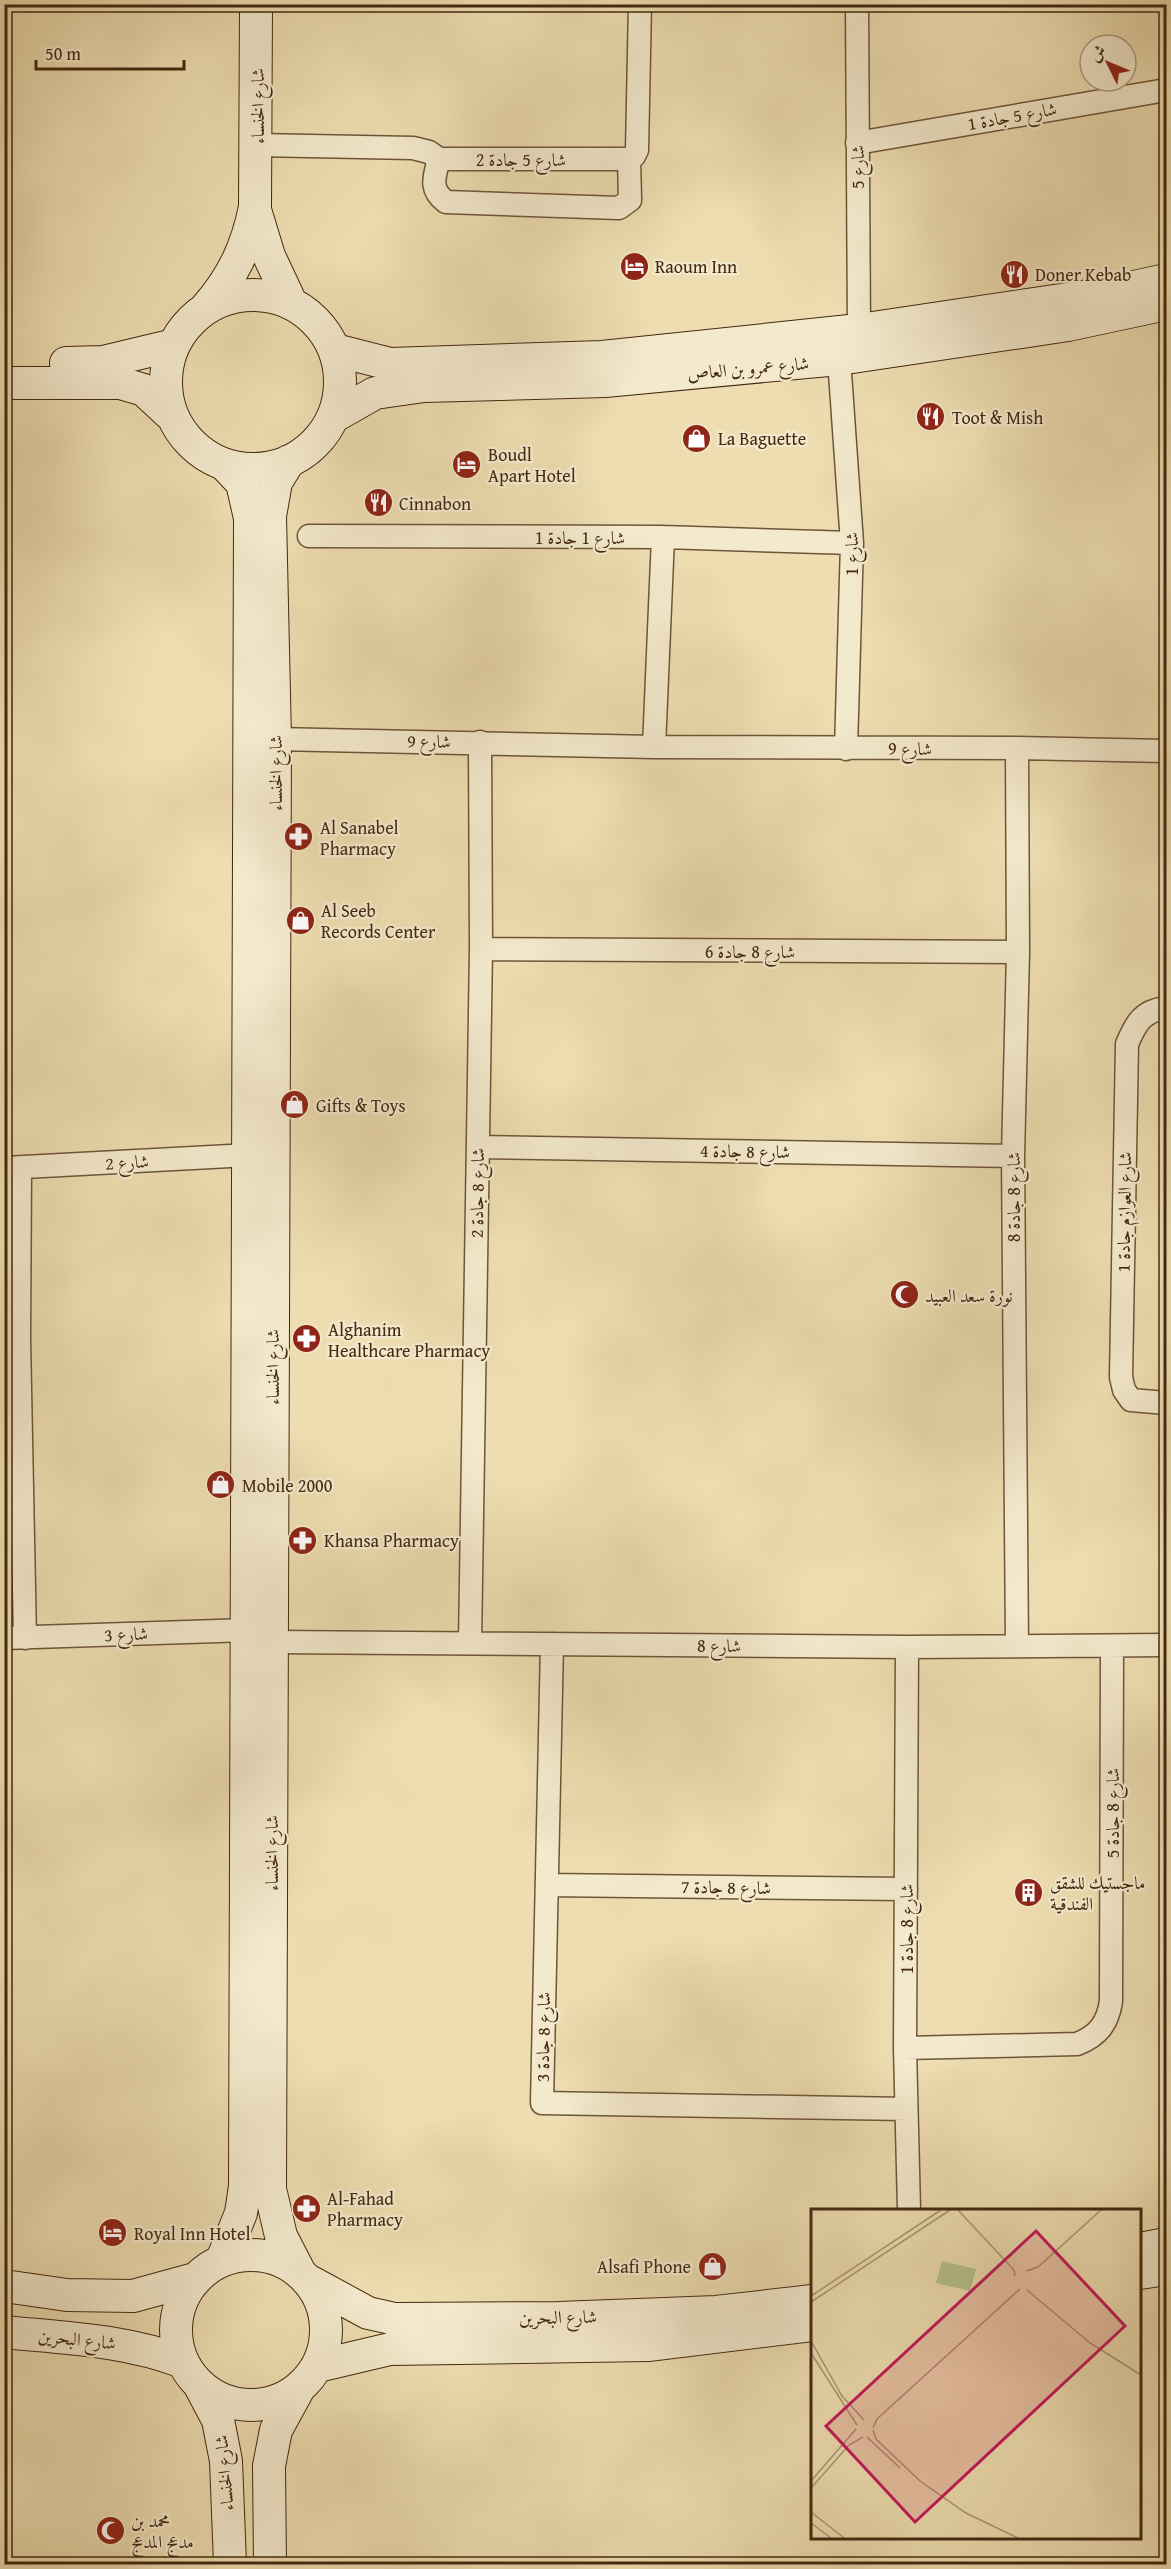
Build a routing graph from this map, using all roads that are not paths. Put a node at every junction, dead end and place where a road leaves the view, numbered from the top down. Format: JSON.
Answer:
{"nodes":[{"id":1,"x":256,"y":4,"type":"edge"},
{"id":2,"x":640,"y":4,"type":"edge"},
{"id":3,"x":857,"y":4,"type":"edge"},
{"id":4,"x":1167,"y":90,"type":"edge"},
{"id":5,"x":857,"y":143,"type":"junction"},
{"id":6,"x":257,"y":145,"type":"junction"},
{"id":7,"x":439,"y":159,"type":"junction"},
{"id":8,"x":628,"y":159,"type":"junction"},
{"id":9,"x":255,"y":207,"type":"junction"},
{"id":10,"x":1167,"y":280,"type":"edge"},
{"id":11,"x":291,"y":303,"type":"junction"},
{"id":12,"x":1167,"y":304,"type":"edge"},
{"id":13,"x":205,"y":310,"type":"junction"},
{"id":14,"x":859,"y":330,"type":"junction"},
{"id":15,"x":174,"y":345,"type":"junction"},
{"id":16,"x":335,"y":350,"type":"junction"},
{"id":17,"x":839,"y":359,"type":"junction"},
{"id":18,"x":4,"y":363,"type":"edge"},
{"id":19,"x":4,"y":383,"type":"edge"},
{"id":20,"x":172,"y":416,"type":"junction"},
{"id":21,"x":333,"y":417,"type":"junction"},
{"id":22,"x":289,"y":461,"type":"junction"},
{"id":23,"x":225,"y":465,"type":"junction"},
{"id":24,"x":309,"y":536,"type":"dead end"},
{"id":25,"x":663,"y":537,"type":"junction"},
{"id":26,"x":852,"y":543,"type":"junction"},
{"id":27,"x":275,"y":739,"type":"junction"},
{"id":28,"x":480,"y":742,"type":"junction"},
{"id":29,"x":654,"y":747,"type":"junction"},
{"id":30,"x":1017,"y":748,"type":"junction"},
{"id":31,"x":846,"y":749,"type":"junction"},
{"id":32,"x":1167,"y":752,"type":"edge"},
{"id":33,"x":481,"y":949,"type":"junction"},
{"id":34,"x":1018,"y":952,"type":"junction"},
{"id":35,"x":1167,"y":1008,"type":"edge"},
{"id":36,"x":478,"y":1147,"type":"junction"},
{"id":37,"x":249,"y":1155,"type":"junction"},
{"id":38,"x":1013,"y":1156,"type":"junction"},
{"id":39,"x":12,"y":1168,"type":"edge"},
{"id":40,"x":12,"y":1372,"type":"edge"},
{"id":41,"x":1167,"y":1403,"type":"edge"},
{"id":42,"x":260,"y":1636,"type":"junction"},
{"id":43,"x":15,"y":1638,"type":"edge"},
{"id":44,"x":470,"y":1643,"type":"junction"},
{"id":45,"x":552,"y":1644,"type":"junction"},
{"id":46,"x":1167,"y":1645,"type":"edge"},
{"id":47,"x":1017,"y":1646,"type":"junction"},
{"id":48,"x":1112,"y":1646,"type":"junction"},
{"id":49,"x":907,"y":1647,"type":"junction"},
{"id":50,"x":546,"y":1885,"type":"junction"},
{"id":51,"x":906,"y":1889,"type":"junction"},
{"id":52,"x":905,"y":2048,"type":"junction"},
{"id":53,"x":906,"y":2109,"type":"junction"},
{"id":54,"x":909,"y":2209,"type":"edge"},
{"id":55,"x":1167,"y":2244,"type":"edge"},
{"id":56,"x":1141,"y":2249,"type":"edge"},
{"id":57,"x":222,"y":2260,"type":"junction"},
{"id":58,"x":1167,"y":2269,"type":"edge"},
{"id":59,"x":1141,"y":2273,"type":"edge"},
{"id":60,"x":305,"y":2277,"type":"junction"},
{"id":61,"x":195,"y":2279,"type":"junction"},
{"id":62,"x":4,"y":2286,"type":"edge"},
{"id":63,"x":811,"y":2301,"type":"edge"},
{"id":64,"x":811,"y":2325,"type":"edge"},
{"id":65,"x":4,"y":2331,"type":"edge"},
{"id":66,"x":191,"y":2374,"type":"junction"},
{"id":67,"x":308,"y":2377,"type":"junction"},
{"id":68,"x":230,"y":2565,"type":"edge"},
{"id":69,"x":270,"y":2565,"type":"edge"}],
"edges":[{"from":1,"to":6,"type":"street","name":"شارع الخنساء"},
{"from":2,"to":8,"type":"street"},
{"from":3,"to":5,"type":"street","name":"شارع 5"},
{"from":4,"to":5,"type":"street","name":"شارع 5 جادة 1"},
{"from":5,"to":14,"type":"street","name":"شارع 5"},
{"from":6,"to":7,"type":"street","name":"شارع 5 جادة 2"},
{"from":6,"to":9,"type":"street","name":"شارع الخنساء"},
{"from":7,"to":8,"type":"street","name":"شارع 5 جادة 2"},
{"from":7,"to":8,"type":"street"},
{"from":9,"to":11,"type":"street","name":"شارع الخنساء"},
{"from":9,"to":13,"type":"street","name":"شارع الخنساء"},
{"from":10,"to":14,"type":"street","name":"شارع عمرو بن العاص"},
{"from":11,"to":13,"type":"street"},
{"from":11,"to":16,"type":"street"},
{"from":12,"to":17,"type":"street","name":"شارع عمرو بن العاص"},
{"from":13,"to":15,"type":"street"},
{"from":14,"to":16,"type":"street","name":"شارع عمرو بن العاص"},
{"from":15,"to":18,"type":"street"},
{"from":15,"to":20,"type":"street"},
{"from":16,"to":21,"type":"street"},
{"from":17,"to":21,"type":"street","name":"شارع عمرو بن العاص"},
{"from":17,"to":26,"type":"street","name":"شارع 1"},
{"from":19,"to":20,"type":"street"},
{"from":20,"to":23,"type":"street"},
{"from":21,"to":22,"type":"street"},
{"from":22,"to":23,"type":"street"},
{"from":22,"to":27,"type":"street","name":"شارع الخنساء"},
{"from":23,"to":37,"type":"street","name":"شارع الخنساء"},
{"from":24,"to":25,"type":"street","name":"شارع 1 جادة 1"},
{"from":25,"to":26,"type":"street","name":"شارع 1 جادة 1"},
{"from":25,"to":29,"type":"street"},
{"from":26,"to":31,"type":"street","name":"شارع 1"},
{"from":27,"to":28,"type":"street","name":"شارع 9"},
{"from":27,"to":42,"type":"street","name":"شارع الخنساء"},
{"from":28,"to":29,"type":"street","name":"شارع 9"},
{"from":28,"to":33,"type":"street","name":"شارع 8 جادة 2"},
{"from":29,"to":31,"type":"street","name":"شارع 9"},
{"from":30,"to":31,"type":"street","name":"شارع 9"},
{"from":30,"to":32,"type":"street","name":"شارع 9"},
{"from":30,"to":34,"type":"street","name":"شارع 8 جادة 8"},
{"from":33,"to":34,"type":"street","name":"شارع 8 جادة 6"},
{"from":33,"to":36,"type":"street","name":"شارع 8 جادة 2"},
{"from":34,"to":38,"type":"street","name":"شارع 8 جادة 8"},
{"from":35,"to":41,"type":"street","name":"شارع العوازم جادة 1"},
{"from":36,"to":38,"type":"street","name":"شارع 8 جادة 4"},
{"from":36,"to":44,"type":"street","name":"شارع 8 جادة 2"},
{"from":37,"to":39,"type":"street","name":"شارع 2"},
{"from":37,"to":42,"type":"street","name":"شارع الخنساء"},
{"from":38,"to":47,"type":"street","name":"شارع 8 جادة 8"},
{"from":39,"to":40,"type":"street"},
{"from":40,"to":43,"type":"street"},
{"from":42,"to":43,"type":"street","name":"شارع 3"},
{"from":42,"to":44,"type":"street","name":"شارع 8"},
{"from":42,"to":57,"type":"street","name":"شارع الخنساء"},
{"from":42,"to":60,"type":"street","name":"شارع الخنساء"},
{"from":44,"to":45,"type":"street","name":"شارع 8"},
{"from":45,"to":49,"type":"street","name":"شارع 8"},
{"from":45,"to":50,"type":"street","name":"شارع 8 جادة 3"},
{"from":46,"to":48,"type":"street","name":"شارع 8"},
{"from":47,"to":48,"type":"street","name":"شارع 8"},
{"from":47,"to":49,"type":"street","name":"شارع 8"},
{"from":48,"to":52,"type":"street","name":"شارع 8 جادة 5"},
{"from":49,"to":51,"type":"street","name":"شارع 8 جادة 1"},
{"from":50,"to":51,"type":"street","name":"شارع 8 جادة 7"},
{"from":50,"to":53,"type":"street","name":"شارع 8 جادة 3"},
{"from":51,"to":52,"type":"street","name":"شارع 8 جادة 1"},
{"from":52,"to":53,"type":"street","name":"شارع 8 جادة 1"},
{"from":53,"to":54,"type":"street","name":"شارع 8 جادة 1"},
{"from":55,"to":56,"type":"street"},
{"from":57,"to":60,"type":"street"},
{"from":57,"to":61,"type":"street"},
{"from":58,"to":59,"type":"street"},
{"from":60,"to":63,"type":"street","name":"شارع البحرين"},
{"from":60,"to":67,"type":"street"},
{"from":61,"to":62,"type":"street"},
{"from":61,"to":66,"type":"street"},
{"from":64,"to":67,"type":"street","name":"شارع البحرين"},
{"from":65,"to":66,"type":"street","name":"شارع البحرين"},
{"from":66,"to":67,"type":"street"},
{"from":66,"to":68,"type":"street","name":"شارع الخنساء"},
{"from":67,"to":69,"type":"street"}]}
